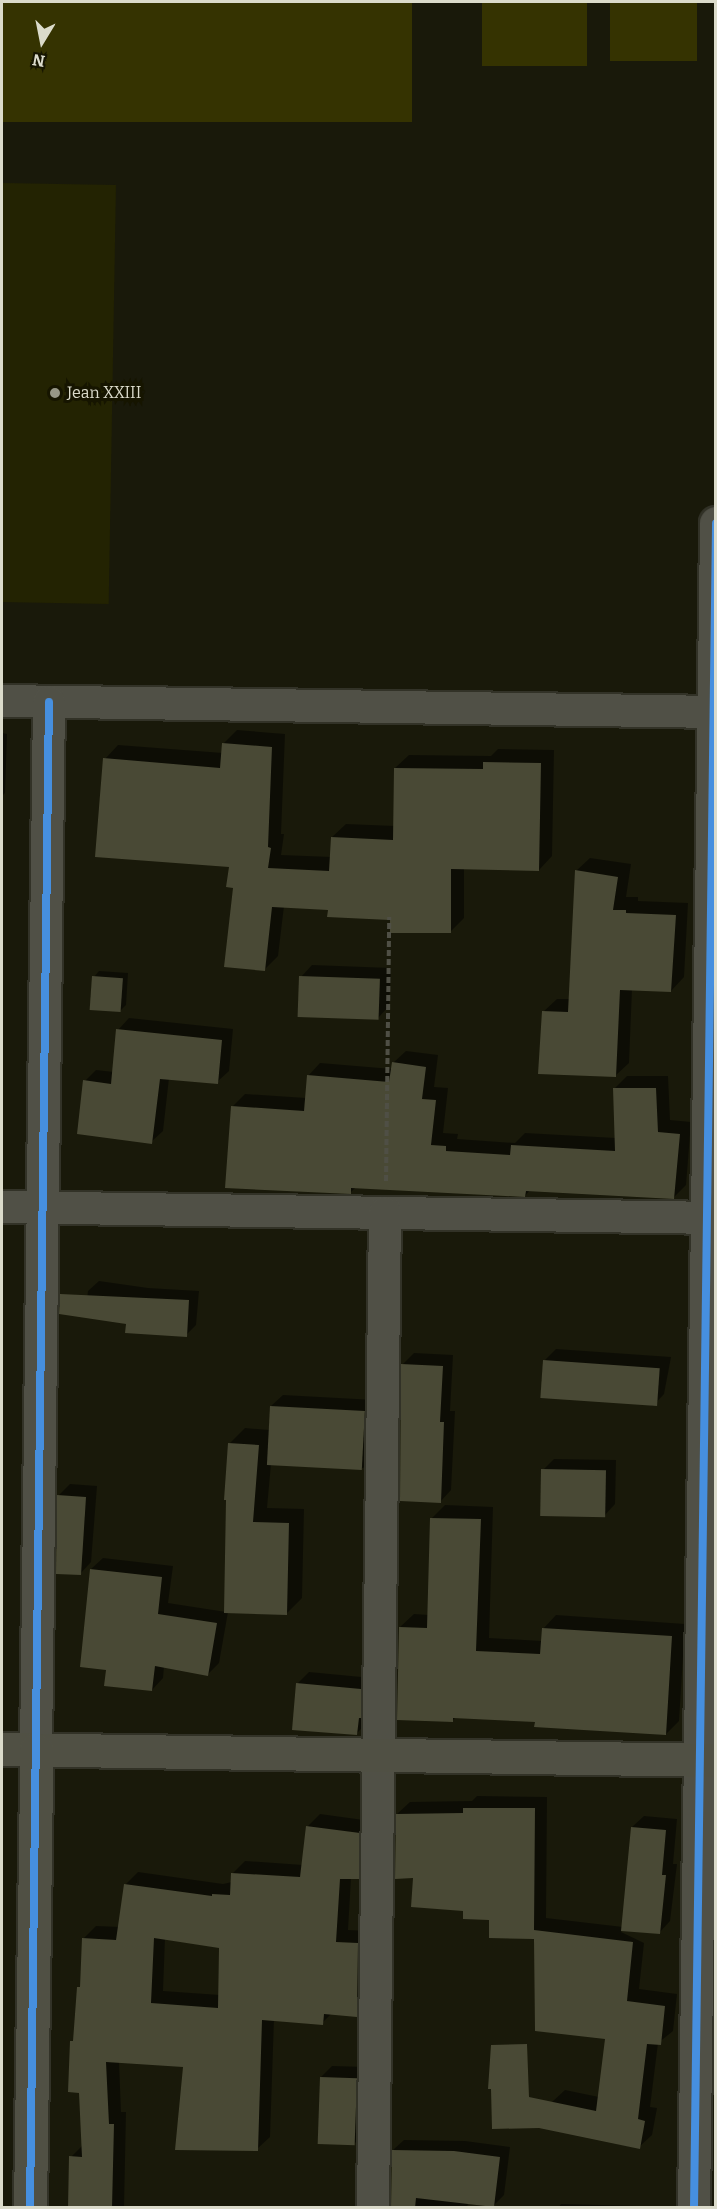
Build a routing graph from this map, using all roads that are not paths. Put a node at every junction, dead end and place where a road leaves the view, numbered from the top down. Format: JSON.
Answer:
{"nodes":[{"id":1,"x":716,"y":523,"type":"edge"},
{"id":2,"x":2,"y":701,"type":"edge"},
{"id":3,"x":49,"y":702,"type":"junction"},
{"id":4,"x":714,"y":712,"type":"edge"},
{"id":5,"x":2,"y":1208,"type":"edge"},
{"id":6,"x":43,"y":1208,"type":"junction"},
{"id":7,"x":386,"y":1213,"type":"junction"},
{"id":8,"x":711,"y":1218,"type":"edge"},
{"id":9,"x":2,"y":1749,"type":"edge"},
{"id":10,"x":36,"y":1750,"type":"junction"},
{"id":11,"x":378,"y":1755,"type":"junction"},
{"id":12,"x":708,"y":1760,"type":"edge"},
{"id":13,"x":30,"y":2208,"type":"edge"},
{"id":14,"x":373,"y":2208,"type":"edge"},
{"id":15,"x":694,"y":2208,"type":"edge"}],
"edges":[{"from":1,"to":4,"type":"street"},
{"from":2,"to":3,"type":"street"},
{"from":3,"to":4,"type":"street"},
{"from":3,"to":6,"type":"street"},
{"from":4,"to":8,"type":"street"},
{"from":5,"to":6,"type":"street"},
{"from":6,"to":7,"type":"street"},
{"from":6,"to":10,"type":"street"},
{"from":7,"to":8,"type":"street"},
{"from":7,"to":11,"type":"street"},
{"from":8,"to":12,"type":"street"},
{"from":9,"to":10,"type":"street"},
{"from":10,"to":11,"type":"street"},
{"from":10,"to":13,"type":"street"},
{"from":11,"to":12,"type":"street"},
{"from":11,"to":14,"type":"street"},
{"from":12,"to":15,"type":"street"}]}
